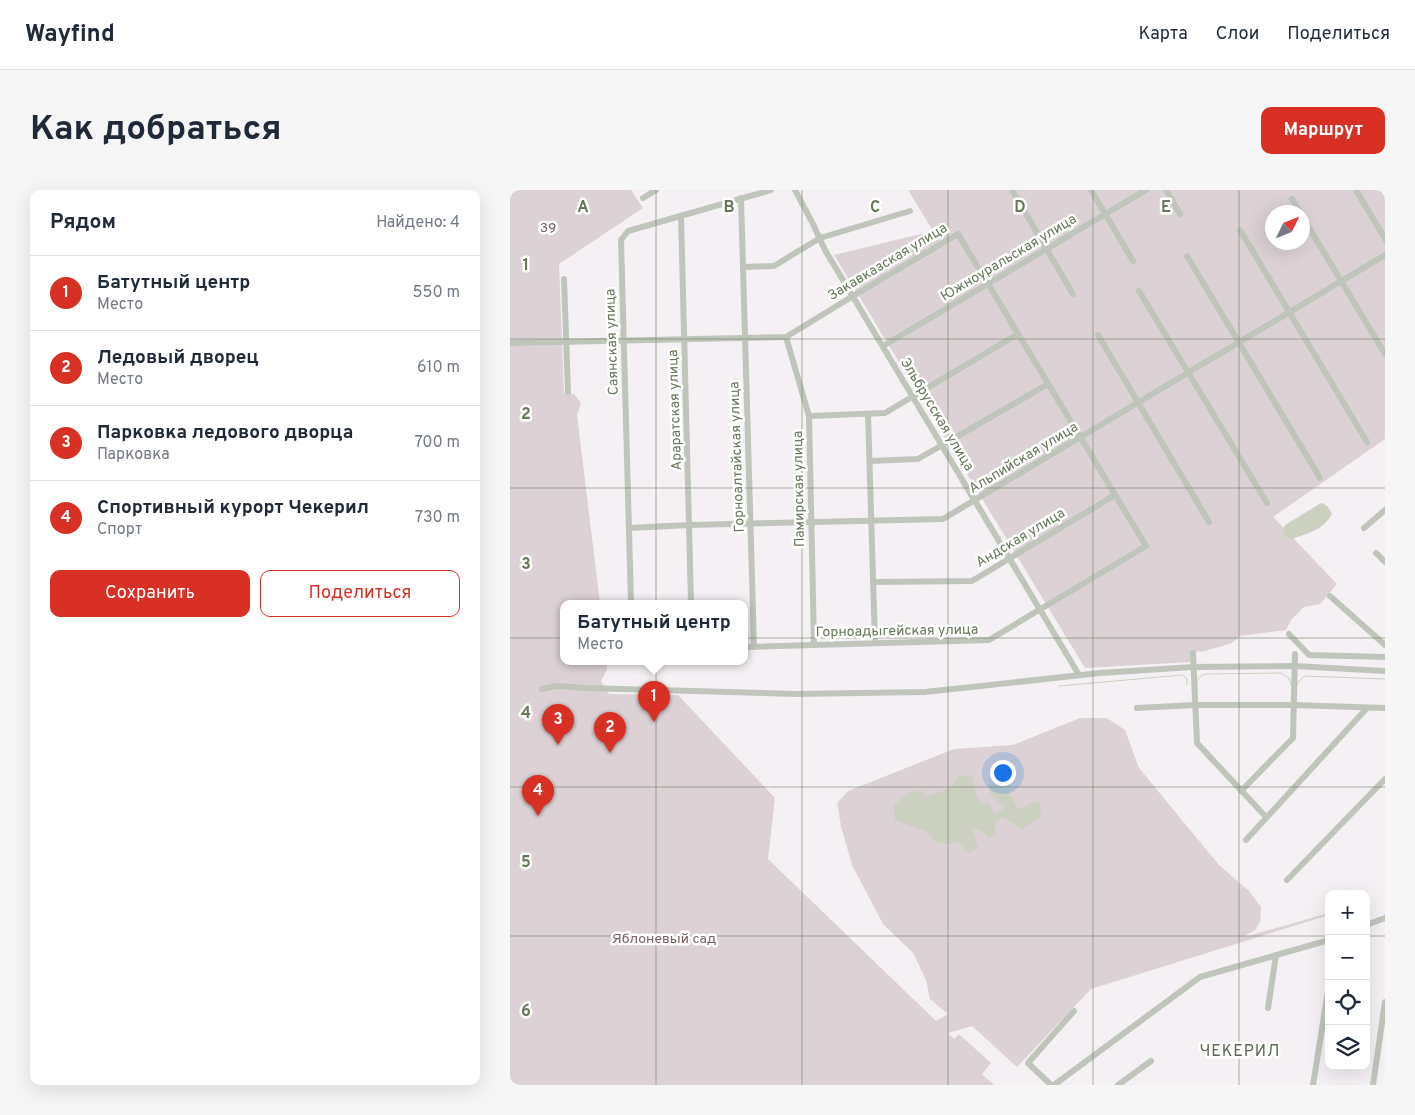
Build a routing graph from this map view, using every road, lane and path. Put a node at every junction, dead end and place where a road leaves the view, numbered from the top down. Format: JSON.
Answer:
{"nodes":[{"id":1,"x":656,"y":190,"type":"edge"},
{"id":2,"x":771,"y":190,"type":"edge"},
{"id":3,"x":794,"y":190,"type":"edge"},
{"id":4,"x":1012,"y":190,"type":"edge"},
{"id":5,"x":1092,"y":190,"type":"edge"},
{"id":6,"x":1146,"y":190,"type":"edge"},
{"id":7,"x":1166,"y":190,"type":"edge"},
{"id":8,"x":1356,"y":190,"type":"edge"},
{"id":9,"x":642,"y":198,"type":"dead end"},
{"id":10,"x":741,"y":198,"type":"junction"},
{"id":11,"x":1292,"y":199,"type":"dead end"},
{"id":12,"x":1296,"y":205,"type":"edge"},
{"id":13,"x":910,"y":211,"type":"dead end"},
{"id":14,"x":1106,"y":214,"type":"junction"},
{"id":15,"x":1180,"y":214,"type":"dead end"},
{"id":16,"x":681,"y":216,"type":"junction"},
{"id":17,"x":1310,"y":229,"type":"edge"},
{"id":18,"x":1240,"y":230,"type":"dead end"},
{"id":19,"x":820,"y":238,"type":"junction"},
{"id":20,"x":1385,"y":239,"type":"edge"},
{"id":21,"x":1047,"y":249,"type":"junction"},
{"id":22,"x":1385,"y":255,"type":"edge"},
{"id":23,"x":1187,"y":256,"type":"dead end"},
{"id":24,"x":1132,"y":261,"type":"dead end"},
{"id":25,"x":744,"y":267,"type":"junction"},
{"id":26,"x":564,"y":280,"type":"dead end"},
{"id":27,"x":1342,"y":281,"type":"junction"},
{"id":28,"x":988,"y":284,"type":"junction"},
{"id":29,"x":1139,"y":291,"type":"dead end"},
{"id":30,"x":1073,"y":294,"type":"dead end"},
{"id":31,"x":853,"y":296,"type":"junction"},
{"id":32,"x":1289,"y":312,"type":"junction"},
{"id":33,"x":1018,"y":334,"type":"junction"},
{"id":34,"x":1098,"y":335,"type":"dead end"},
{"id":35,"x":745,"y":337,"type":"junction"},
{"id":36,"x":786,"y":337,"type":"junction"},
{"id":37,"x":684,"y":339,"type":"junction"},
{"id":38,"x":624,"y":341,"type":"junction"},
{"id":39,"x":566,"y":342,"type":"junction"},
{"id":40,"x":1239,"y":342,"type":"junction"},
{"id":41,"x":510,"y":343,"type":"edge"},
{"id":42,"x":883,"y":346,"type":"junction"},
{"id":43,"x":1385,"y":354,"type":"edge"},
{"id":44,"x":1188,"y":373,"type":"junction"},
{"id":45,"x":1048,"y":384,"type":"junction"},
{"id":46,"x":568,"y":392,"type":"dead end"},
{"id":47,"x":913,"y":396,"type":"junction"},
{"id":48,"x":1138,"y":403,"type":"junction"},
{"id":49,"x":868,"y":414,"type":"junction"},
{"id":50,"x":809,"y":416,"type":"junction"},
{"id":51,"x":1080,"y":437,"type":"junction"},
{"id":52,"x":1366,"y":442,"type":"dead end"},
{"id":53,"x":943,"y":446,"type":"junction"},
{"id":54,"x":870,"y":461,"type":"junction"},
{"id":55,"x":1320,"y":478,"type":"dead end"},
{"id":56,"x":1115,"y":494,"type":"junction"},
{"id":57,"x":976,"y":500,"type":"junction"},
{"id":58,"x":1268,"y":503,"type":"dead end"},
{"id":59,"x":1385,"y":510,"type":"edge"},
{"id":60,"x":872,"y":521,"type":"junction"},
{"id":61,"x":810,"y":522,"type":"junction"},
{"id":62,"x":1209,"y":522,"type":"dead end"},
{"id":63,"x":750,"y":524,"type":"junction"},
{"id":64,"x":689,"y":525,"type":"junction"},
{"id":65,"x":628,"y":528,"type":"junction"},
{"id":66,"x":1364,"y":528,"type":"dead end"},
{"id":67,"x":1146,"y":546,"type":"joint"},
{"id":68,"x":1376,"y":553,"type":"dead end"},
{"id":69,"x":1009,"y":558,"type":"junction"},
{"id":70,"x":1385,"y":562,"type":"edge"},
{"id":71,"x":873,"y":582,"type":"junction"},
{"id":72,"x":1330,"y":596,"type":"dead end"},
{"id":73,"x":631,"y":600,"type":"edge"},
{"id":74,"x":691,"y":600,"type":"edge"},
{"id":75,"x":1039,"y":609,"type":"junction"},
{"id":76,"x":1289,"y":634,"type":"dead end"},
{"id":77,"x":875,"y":643,"type":"junction"},
{"id":78,"x":814,"y":644,"type":"junction"},
{"id":79,"x":1385,"y":645,"type":"edge"},
{"id":80,"x":748,"y":647,"type":"edge"},
{"id":81,"x":754,"y":647,"type":"junction"},
{"id":82,"x":1193,"y":653,"type":"dead end"},
{"id":83,"x":1295,"y":654,"type":"dead end"},
{"id":84,"x":1385,"y":657,"type":"edge"},
{"id":85,"x":1294,"y":666,"type":"junction"},
{"id":86,"x":1193,"y":667,"type":"junction"},
{"id":87,"x":1385,"y":671,"type":"edge"},
{"id":88,"x":1079,"y":675,"type":"junction"},
{"id":89,"x":542,"y":688,"type":"dead end"},
{"id":90,"x":1195,"y":705,"type":"junction"},
{"id":91,"x":1293,"y":705,"type":"junction"},
{"id":92,"x":1138,"y":708,"type":"dead end"},
{"id":93,"x":1367,"y":708,"type":"junction"},
{"id":94,"x":1385,"y":708,"type":"edge"},
{"id":95,"x":1385,"y":778,"type":"edge"},
{"id":96,"x":1241,"y":791,"type":"junction"},
{"id":97,"x":1266,"y":818,"type":"junction"},
{"id":98,"x":1246,"y":840,"type":"dead end"},
{"id":99,"x":1287,"y":880,"type":"dead end"},
{"id":100,"x":1385,"y":918,"type":"edge"},
{"id":101,"x":1370,"y":924,"type":"edge"},
{"id":102,"x":1325,"y":941,"type":"edge"},
{"id":103,"x":1276,"y":955,"type":"junction"},
{"id":104,"x":1385,"y":1002,"type":"edge"},
{"id":105,"x":1268,"y":1008,"type":"dead end"},
{"id":106,"x":1325,"y":1010,"type":"edge"},
{"id":107,"x":1074,"y":1011,"type":"dead end"},
{"id":108,"x":1151,"y":1061,"type":"dead end"},
{"id":109,"x":1053,"y":1085,"type":"edge"},
{"id":110,"x":1118,"y":1085,"type":"edge"},
{"id":111,"x":1313,"y":1085,"type":"edge"},
{"id":112,"x":1372,"y":1085,"type":"edge"}],
"edges":[{"from":1,"to":9,"type":"street"},
{"from":2,"to":10,"type":"street","name":"Саянская улица"},
{"from":3,"to":19,"type":"street","name":"Эльбрусская улица"},
{"from":4,"to":21,"type":"street"},
{"from":5,"to":14,"type":"street"},
{"from":6,"to":14,"type":"street","name":"Южноуральская улица"},
{"from":7,"to":15,"type":"street"},
{"from":8,"to":20,"type":"street"},
{"from":10,"to":16,"type":"street","name":"Саянская улица"},
{"from":10,"to":25,"type":"street","name":"Горноалтайская улица"},
{"from":11,"to":12,"type":"street"},
{"from":13,"to":19,"type":"street"},
{"from":14,"to":21,"type":"street","name":"Южноуральская улица"},
{"from":14,"to":24,"type":"street"},
{"from":16,"to":37,"type":"street","name":"Араратская улица"},
{"from":16,"to":38,"type":"street","name":"Саянская улица"},
{"from":17,"to":27,"type":"street"},
{"from":18,"to":32,"type":"street"},
{"from":19,"to":25,"type":"street"},
{"from":19,"to":31,"type":"street","name":"Эльбрусская улица"},
{"from":21,"to":28,"type":"street","name":"Южноуральская улица"},
{"from":21,"to":30,"type":"street"},
{"from":22,"to":27,"type":"street","name":"Альпийская улица"},
{"from":23,"to":40,"type":"street"},
{"from":25,"to":35,"type":"street","name":"Горноалтайская улица"},
{"from":26,"to":39,"type":"street"},
{"from":27,"to":32,"type":"street","name":"Альпийская улица"},
{"from":27,"to":43,"type":"street"},
{"from":28,"to":31,"type":"street","name":"Закавказская улица"},
{"from":28,"to":33,"type":"street","name":"Закавказская улица"},
{"from":28,"to":42,"type":"street","name":"Южноуральская улица"},
{"from":29,"to":44,"type":"street"},
{"from":31,"to":36,"type":"street","name":"Закавказская улица"},
{"from":31,"to":42,"type":"street","name":"Эльбрусская улица"},
{"from":32,"to":40,"type":"street","name":"Альпийская улица"},
{"from":32,"to":52,"type":"street"},
{"from":33,"to":45,"type":"street","name":"Закавказская улица"},
{"from":33,"to":47,"type":"street"},
{"from":34,"to":48,"type":"street"},
{"from":35,"to":36,"type":"street"},
{"from":35,"to":37,"type":"street"},
{"from":35,"to":63,"type":"street","name":"Горноалтайская улица"},
{"from":36,"to":50,"type":"street","name":"Памирская улица"},
{"from":37,"to":38,"type":"street"},
{"from":37,"to":64,"type":"street","name":"Араратская улица"},
{"from":38,"to":39,"type":"street"},
{"from":38,"to":65,"type":"street","name":"Саянская улица"},
{"from":39,"to":41,"type":"street"},
{"from":39,"to":46,"type":"street"},
{"from":40,"to":44,"type":"street","name":"Альпийская улица"},
{"from":40,"to":55,"type":"street"},
{"from":42,"to":47,"type":"street","name":"Эльбрусская улица"},
{"from":44,"to":48,"type":"street","name":"Альпийская улица"},
{"from":44,"to":58,"type":"street"},
{"from":45,"to":51,"type":"street","name":"Закавказская улица"},
{"from":45,"to":53,"type":"street"},
{"from":47,"to":49,"type":"street"},
{"from":47,"to":53,"type":"street","name":"Эльбрусская улица"},
{"from":48,"to":51,"type":"street","name":"Альпийская улица"},
{"from":48,"to":62,"type":"street"},
{"from":49,"to":50,"type":"street"},
{"from":49,"to":54,"type":"street"},
{"from":50,"to":61,"type":"street","name":"Памирская улица"},
{"from":51,"to":56,"type":"street","name":"Закавказская улица"},
{"from":51,"to":57,"type":"street","name":"Альпийская улица"},
{"from":53,"to":54,"type":"street"},
{"from":53,"to":57,"type":"street","name":"Эльбрусская улица"},
{"from":54,"to":60,"type":"street"},
{"from":56,"to":67,"type":"street","name":"Закавказская улица"},
{"from":56,"to":69,"type":"street","name":"Андская улица"},
{"from":57,"to":60,"type":"street","name":"Альпийская улица"},
{"from":57,"to":69,"type":"street","name":"Эльбрусская улица"},
{"from":59,"to":66,"type":"street"},
{"from":60,"to":61,"type":"street","name":"Альпийская улица"},
{"from":60,"to":71,"type":"street"},
{"from":61,"to":63,"type":"street","name":"Альпийская улица"},
{"from":61,"to":78,"type":"street","name":"Памирская улица"},
{"from":63,"to":64,"type":"street","name":"Альпийская улица"},
{"from":63,"to":81,"type":"street","name":"Горноалтайская улица"},
{"from":64,"to":65,"type":"street","name":"Альпийская улица"},
{"from":64,"to":74,"type":"street","name":"Араратская улица"},
{"from":65,"to":73,"type":"street","name":"Саянская улица"},
{"from":67,"to":75,"type":"street","name":"Горноадыгейская улица"},
{"from":68,"to":70,"type":"street"},
{"from":69,"to":71,"type":"street","name":"Андская улица"},
{"from":69,"to":75,"type":"street","name":"Эльбрусская улица"},
{"from":71,"to":77,"type":"street"},
{"from":72,"to":79,"type":"street"},
{"from":75,"to":77,"type":"street","name":"Горноадыгейская улица"},
{"from":75,"to":88,"type":"street","name":"Эльбрусская улица"},
{"from":76,"to":84,"type":"street"},
{"from":77,"to":78,"type":"street","name":"Горноадыгейская улица"},
{"from":78,"to":81,"type":"street","name":"Горноадыгейская улица"},
{"from":80,"to":81,"type":"street","name":"Горноадыгейская улица"},
{"from":82,"to":86,"type":"street"},
{"from":83,"to":85,"type":"street"},
{"from":85,"to":86,"type":"street"},
{"from":85,"to":87,"type":"street"},
{"from":85,"to":91,"type":"street"},
{"from":86,"to":88,"type":"street"},
{"from":86,"to":90,"type":"street"},
{"from":88,"to":89,"type":"street"},
{"from":90,"to":91,"type":"street"},
{"from":90,"to":92,"type":"street"},
{"from":90,"to":96,"type":"street"},
{"from":91,"to":93,"type":"street"},
{"from":91,"to":96,"type":"street"},
{"from":93,"to":94,"type":"street"},
{"from":93,"to":97,"type":"street"},
{"from":95,"to":99,"type":"street"},
{"from":96,"to":97,"type":"street"},
{"from":97,"to":98,"type":"street"},
{"from":100,"to":101,"type":"street"},
{"from":102,"to":103,"type":"street"},
{"from":103,"to":105,"type":"street"},
{"from":103,"to":109,"type":"street"},
{"from":104,"to":112,"type":"street"},
{"from":106,"to":111,"type":"street"},
{"from":107,"to":109,"type":"street"},
{"from":108,"to":110,"type":"street"}]}
